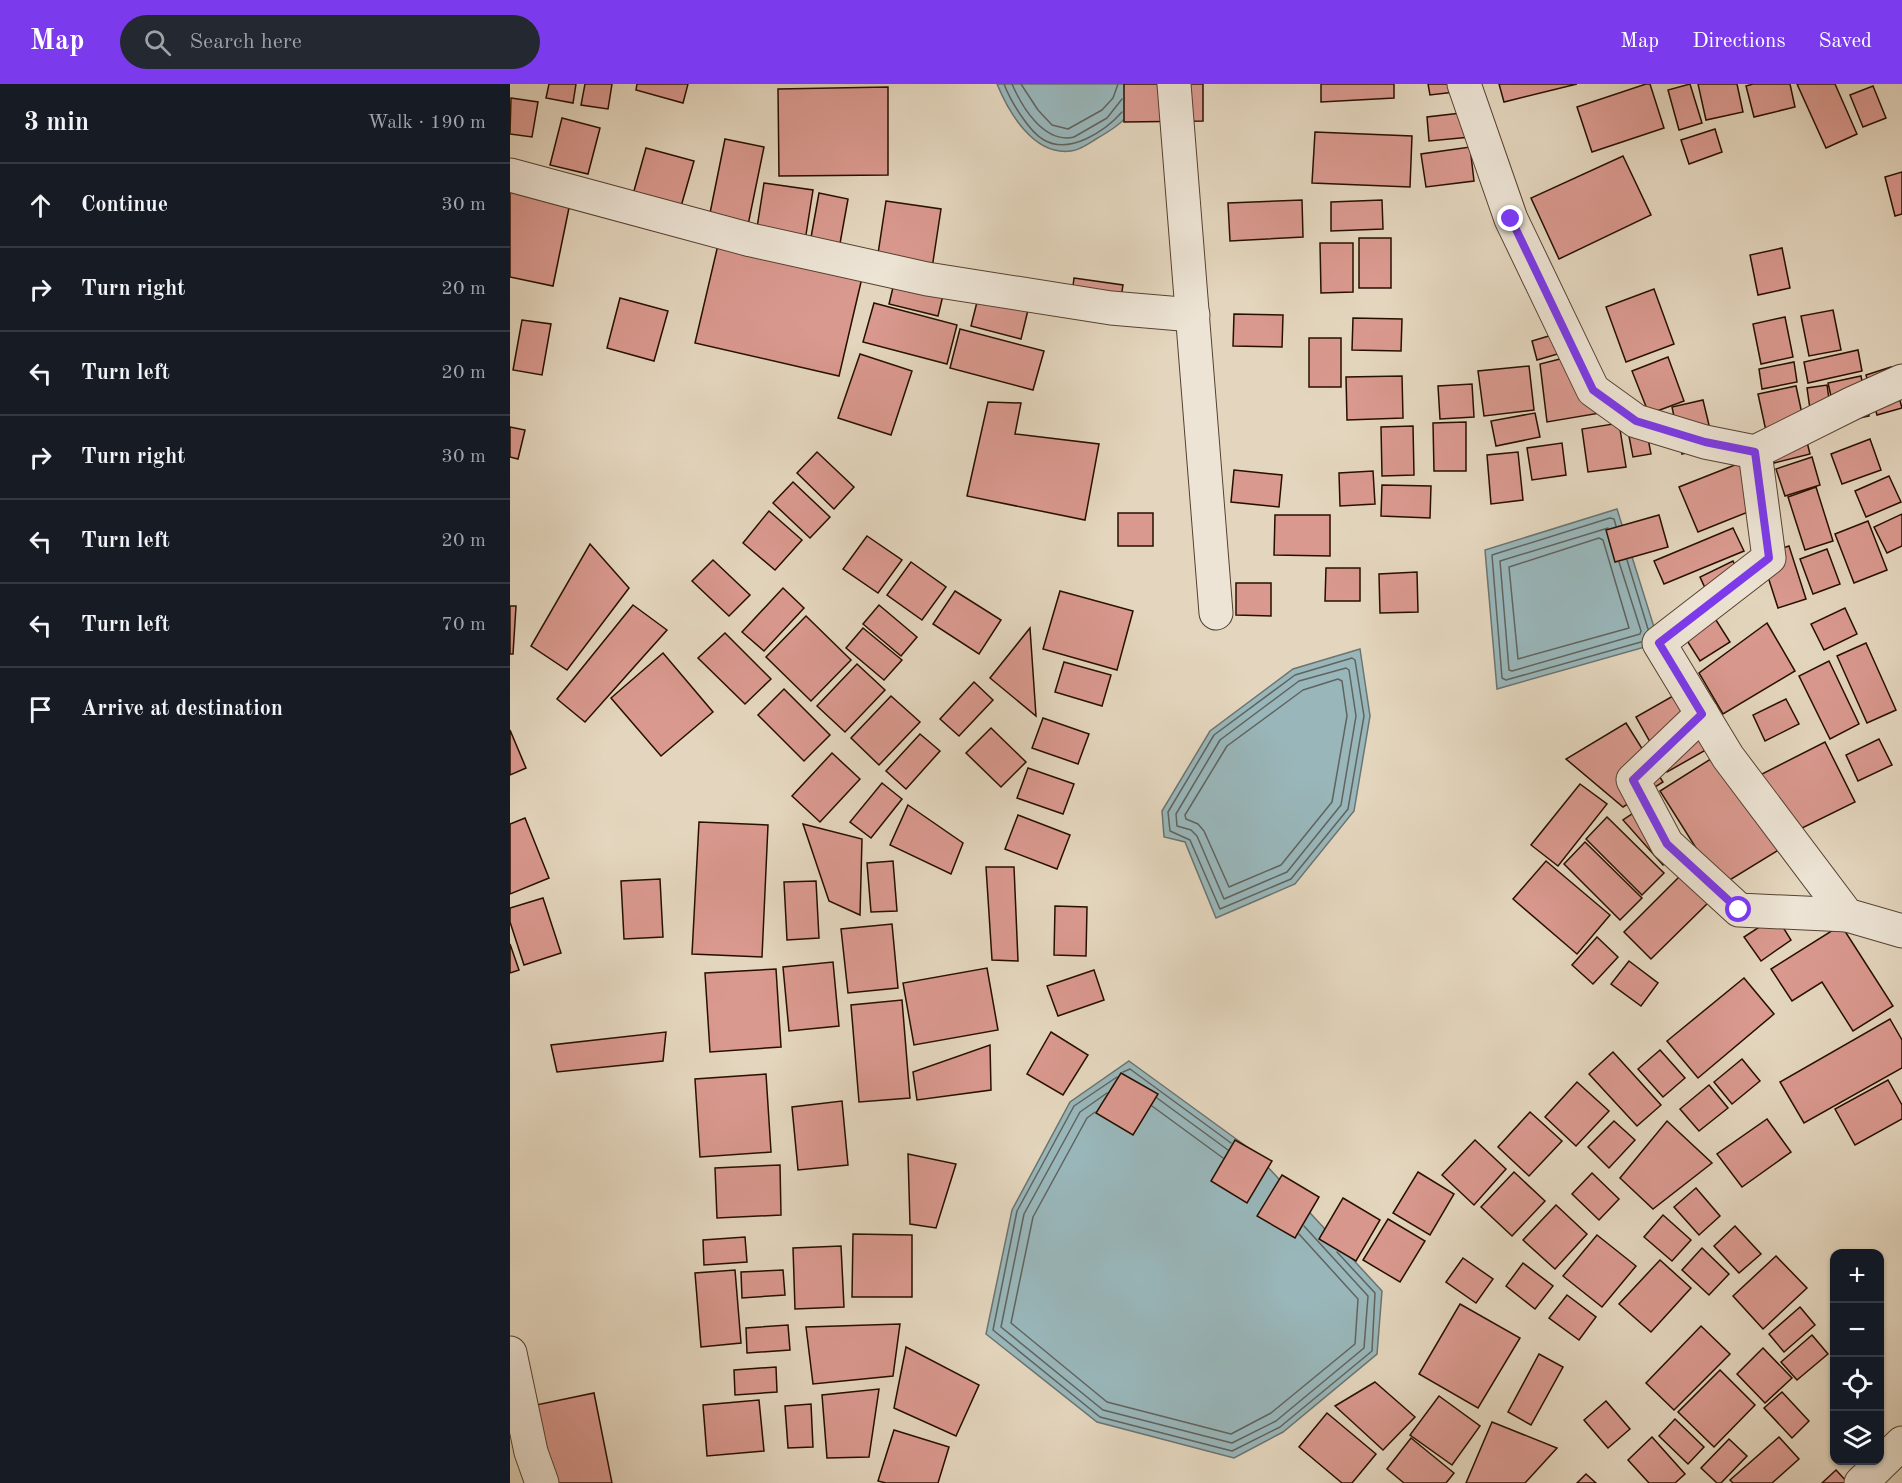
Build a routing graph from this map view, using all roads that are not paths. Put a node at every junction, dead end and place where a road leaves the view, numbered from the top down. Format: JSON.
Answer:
{"nodes":[{"id":1,"x":1174,"y":84,"type":"edge"},
{"id":2,"x":1464,"y":84,"type":"edge"},
{"id":3,"x":510,"y":176,"type":"edge"},
{"id":4,"x":1193,"y":315,"type":"junction"},
{"id":5,"x":1902,"y":381,"type":"edge"},
{"id":6,"x":1755,"y":452,"type":"junction"},
{"id":7,"x":1216,"y":613,"type":"dead end"},
{"id":8,"x":1702,"y":714,"type":"junction"},
{"id":9,"x":1846,"y":915,"type":"junction"},
{"id":10,"x":1902,"y":931,"type":"edge"},
{"id":11,"x":510,"y":1353,"type":"edge"},
{"id":12,"x":1902,"y":1443,"type":"edge"},
{"id":13,"x":521,"y":1444,"type":"edge"},
{"id":14,"x":542,"y":1483,"type":"edge"},
{"id":15,"x":1861,"y":1483,"type":"edge"}],
"edges":[{"from":1,"to":4,"type":"street"},
{"from":2,"to":6,"type":"street"},
{"from":3,"to":4,"type":"street"},
{"from":4,"to":7,"type":"street"},
{"from":5,"to":6,"type":"street"},
{"from":6,"to":8,"type":"street"},
{"from":8,"to":9,"type":"street"},
{"from":8,"to":9,"type":"street"},
{"from":9,"to":10,"type":"street"},
{"from":11,"to":13,"type":"street"},
{"from":12,"to":15,"type":"street"},
{"from":13,"to":14,"type":"street"}]}
